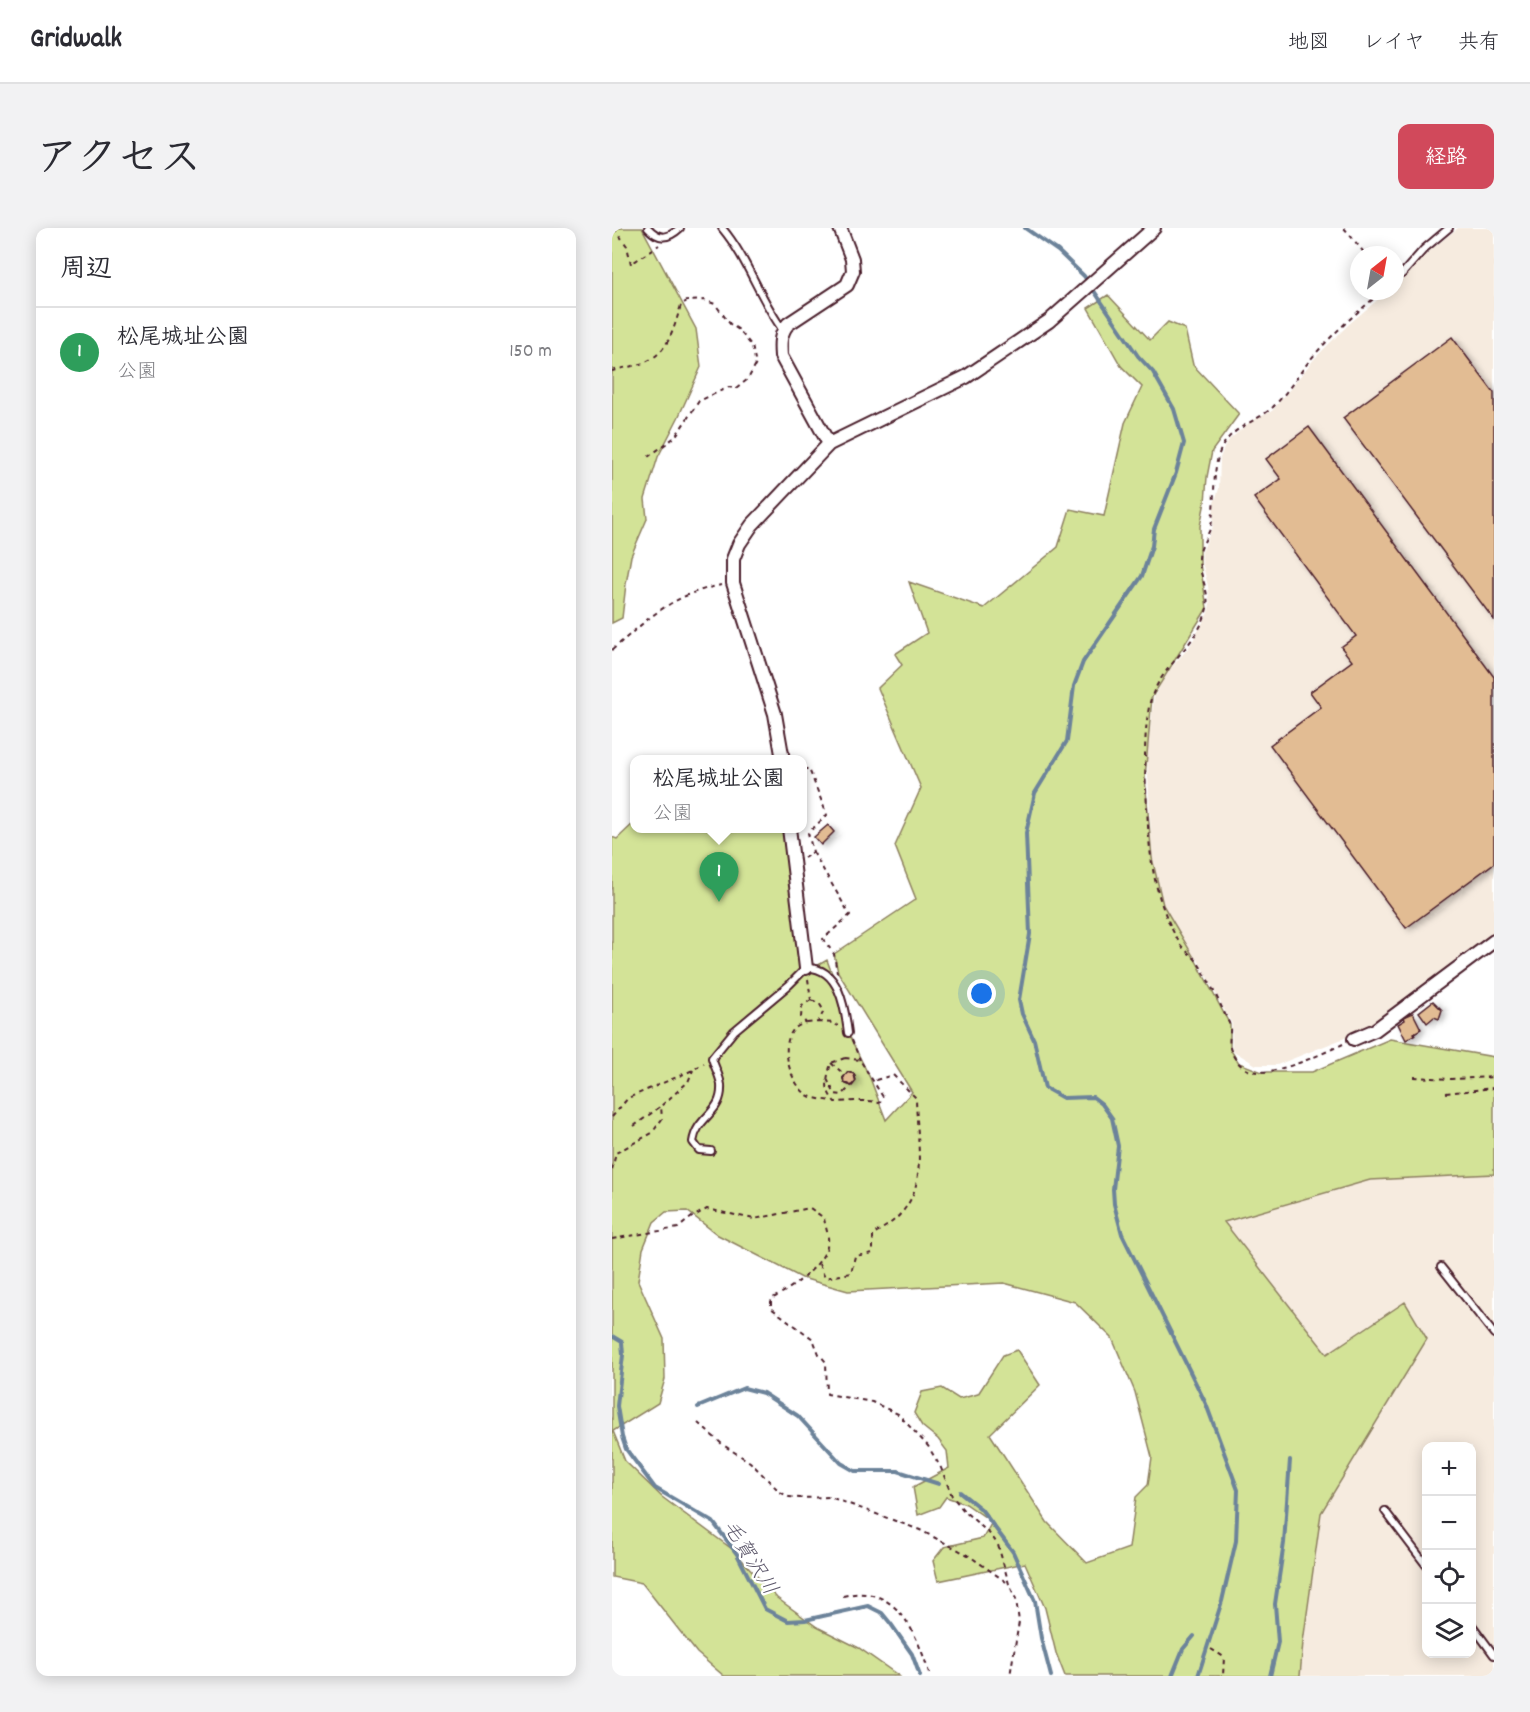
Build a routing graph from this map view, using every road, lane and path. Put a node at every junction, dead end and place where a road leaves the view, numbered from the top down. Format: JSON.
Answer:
{"nodes":[{"id":1,"x":614,"y":228,"type":"edge"},
{"id":2,"x":648,"y":228,"type":"edge"},
{"id":3,"x":680,"y":228,"type":"edge"},
{"id":4,"x":722,"y":228,"type":"edge"},
{"id":5,"x":840,"y":228,"type":"edge"},
{"id":6,"x":1154,"y":228,"type":"edge"},
{"id":7,"x":1344,"y":228,"type":"edge"},
{"id":8,"x":1449,"y":228,"type":"edge"},
{"id":9,"x":672,"y":236,"type":"junction"},
{"id":10,"x":1359,"y":246,"type":"edge"},
{"id":11,"x":1404,"y":272,"type":"edge"},
{"id":12,"x":1373,"y":300,"type":"edge"},
{"id":13,"x":783,"y":330,"type":"junction"},
{"id":14,"x":612,"y":371,"type":"edge"},
{"id":15,"x":829,"y":444,"type":"junction"},
{"id":16,"x":648,"y":457,"type":"dead end"},
{"id":17,"x":733,"y":583,"type":"junction"},
{"id":18,"x":612,"y":650,"type":"edge"},
{"id":19,"x":782,"y":755,"type":"edge"},
{"id":20,"x":807,"y":769,"type":"edge"},
{"id":21,"x":789,"y":833,"type":"edge"},
{"id":22,"x":813,"y":852,"type":"junction"},
{"id":23,"x":792,"y":866,"type":"junction"},
{"id":24,"x":1494,"y":941,"type":"edge"},
{"id":25,"x":806,"y":968,"type":"junction"},
{"id":26,"x":830,"y":977,"type":"junction"},
{"id":27,"x":811,"y":1000,"type":"junction"},
{"id":28,"x":806,"y":1023,"type":"junction"},
{"id":29,"x":848,"y":1033,"type":"dead end"},
{"id":30,"x":1354,"y":1039,"type":"joint"},
{"id":31,"x":712,"y":1058,"type":"junction"},
{"id":32,"x":831,"y":1064,"type":"junction"},
{"id":33,"x":693,"y":1070,"type":"junction"},
{"id":34,"x":845,"y":1075,"type":"junction"},
{"id":35,"x":1414,"y":1077,"type":"dead end"},
{"id":36,"x":1494,"y":1077,"type":"edge"},
{"id":37,"x":827,"y":1079,"type":"junction"},
{"id":38,"x":872,"y":1081,"type":"junction"},
{"id":39,"x":852,"y":1086,"type":"junction"},
{"id":40,"x":1494,"y":1088,"type":"edge"},
{"id":41,"x":1446,"y":1093,"type":"dead end"},
{"id":42,"x":835,"y":1102,"type":"junction"},
{"id":43,"x":661,"y":1106,"type":"junction"},
{"id":44,"x":612,"y":1117,"type":"edge"},
{"id":45,"x":634,"y":1126,"type":"dead end"},
{"id":46,"x":711,"y":1151,"type":"dead end"},
{"id":47,"x":612,"y":1170,"type":"edge"},
{"id":48,"x":612,"y":1239,"type":"edge"},
{"id":49,"x":819,"y":1263,"type":"junction"},
{"id":50,"x":1441,"y":1267,"type":"dead end"},
{"id":51,"x":1494,"y":1334,"type":"edge"},
{"id":52,"x":698,"y":1423,"type":"dead end"},
{"id":53,"x":1385,"y":1511,"type":"dead end"},
{"id":54,"x":1422,"y":1560,"type":"edge"},
{"id":55,"x":1009,"y":1584,"type":"junction"},
{"id":56,"x":843,"y":1596,"type":"dead end"},
{"id":57,"x":1476,"y":1630,"type":"edge"},
{"id":58,"x":1210,"y":1649,"type":"dead end"},
{"id":59,"x":1494,"y":1655,"type":"edge"},
{"id":60,"x":930,"y":1676,"type":"edge"},
{"id":61,"x":1010,"y":1676,"type":"edge"},
{"id":62,"x":1223,"y":1676,"type":"edge"}],
"edges":[{"from":1,"to":9,"type":"path"},
{"from":2,"to":9,"type":"lane"},
{"from":3,"to":9,"type":"lane"},
{"from":4,"to":13,"type":"lane"},
{"from":5,"to":13,"type":"street"},
{"from":6,"to":15,"type":"street"},
{"from":7,"to":10,"type":"path"},
{"from":8,"to":11,"type":"lane"},
{"from":12,"to":30,"type":"path"},
{"from":13,"to":15,"type":"street"},
{"from":14,"to":16,"type":"path"},
{"from":15,"to":17,"type":"street"},
{"from":17,"to":18,"type":"path"},
{"from":17,"to":19,"type":"street"},
{"from":20,"to":22,"type":"path"},
{"from":21,"to":23,"type":"street"},
{"from":22,"to":23,"type":"path"},
{"from":22,"to":26,"type":"path"},
{"from":23,"to":25,"type":"street"},
{"from":24,"to":30,"type":"street"},
{"from":25,"to":26,"type":"lane"},
{"from":25,"to":27,"type":"path"},
{"from":25,"to":31,"type":"lane"},
{"from":26,"to":29,"type":"lane"},
{"from":27,"to":28,"type":"path"},
{"from":27,"to":28,"type":"path"},
{"from":28,"to":42,"type":"path"},
{"from":31,"to":33,"type":"path"},
{"from":31,"to":46,"type":"lane"},
{"from":32,"to":34,"type":"path"},
{"from":32,"to":37,"type":"path"},
{"from":32,"to":38,"type":"path"},
{"from":33,"to":43,"type":"path"},
{"from":33,"to":44,"type":"path"},
{"from":34,"to":39,"type":"path"},
{"from":34,"to":39,"type":"path"},
{"from":35,"to":36,"type":"path"},
{"from":37,"to":39,"type":"path"},
{"from":37,"to":42,"type":"path"},
{"from":38,"to":42,"type":"path"},
{"from":38,"to":49,"type":"path"},
{"from":40,"to":41,"type":"path"},
{"from":43,"to":45,"type":"path"},
{"from":43,"to":47,"type":"path"},
{"from":48,"to":49,"type":"path"},
{"from":49,"to":55,"type":"path"},
{"from":50,"to":51,"type":"lane"},
{"from":52,"to":55,"type":"path"},
{"from":53,"to":54,"type":"lane"},
{"from":55,"to":61,"type":"path"},
{"from":56,"to":60,"type":"path"},
{"from":57,"to":59,"type":"lane"},
{"from":58,"to":62,"type":"path"}]}
